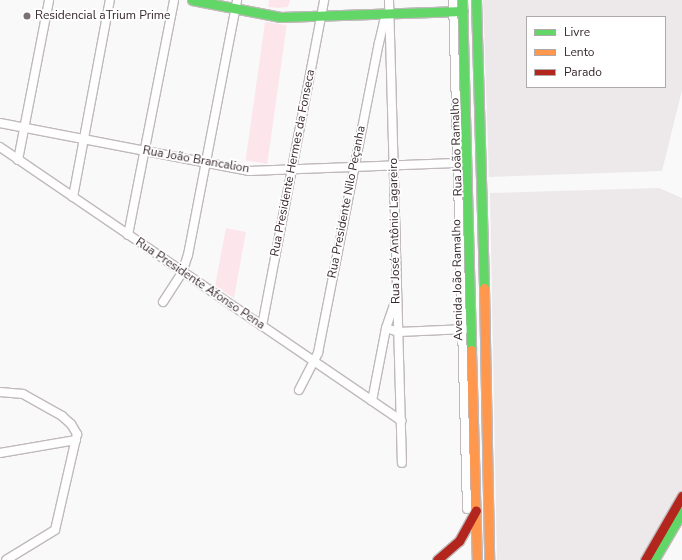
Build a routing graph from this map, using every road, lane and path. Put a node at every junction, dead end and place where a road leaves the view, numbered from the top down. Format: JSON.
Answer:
{"nodes":[{"id":1,"x":49,"y":0,"type":"edge"},
{"id":2,"x":110,"y":0,"type":"edge"},
{"id":3,"x":174,"y":0,"type":"edge"},
{"id":4,"x":192,"y":0,"type":"edge"},
{"id":5,"x":324,"y":0,"type":"edge"},
{"id":6,"x":389,"y":0,"type":"edge"},
{"id":7,"x":453,"y":0,"type":"edge"},
{"id":8,"x":462,"y":0,"type":"edge"},
{"id":9,"x":476,"y":2,"type":"edge"},
{"id":10,"x":236,"y":4,"type":"edge"},
{"id":11,"x":458,"y":11,"type":"junction"},
{"id":12,"x":390,"y":13,"type":"junction"},
{"id":13,"x":322,"y":15,"type":"junction"},
{"id":14,"x":379,"y":43,"type":"junction"},
{"id":15,"x":390,"y":45,"type":"junction"},
{"id":16,"x":0,"y":123,"type":"edge"},
{"id":17,"x":25,"y":128,"type":"junction"},
{"id":18,"x":83,"y":139,"type":"junction"},
{"id":19,"x":0,"y":147,"type":"edge"},
{"id":20,"x":144,"y":151,"type":"junction"},
{"id":21,"x":18,"y":160,"type":"junction"},
{"id":22,"x":206,"y":163,"type":"junction"},
{"id":23,"x":462,"y":163,"type":"junction"},
{"id":24,"x":394,"y":165,"type":"junction"},
{"id":25,"x":354,"y":167,"type":"junction"},
{"id":26,"x":292,"y":168,"type":"junction"},
{"id":27,"x":73,"y":197,"type":"junction"},
{"id":28,"x":128,"y":235,"type":"junction"},
{"id":29,"x":182,"y":273,"type":"junction"},
{"id":30,"x":397,"y":296,"type":"junction"},
{"id":31,"x":162,"y":302,"type":"dead end"},
{"id":32,"x":262,"y":326,"type":"junction"},
{"id":33,"x":386,"y":328,"type":"junction"},
{"id":34,"x":467,"y":329,"type":"junction"},
{"id":35,"x":398,"y":332,"type":"junction"},
{"id":36,"x":315,"y":362,"type":"junction"},
{"id":37,"x":299,"y":390,"type":"dead end"},
{"id":38,"x":0,"y":392,"type":"edge"},
{"id":39,"x":372,"y":401,"type":"junction"},
{"id":40,"x":401,"y":421,"type":"junction"},
{"id":41,"x":76,"y":437,"type":"junction"},
{"id":42,"x":0,"y":453,"type":"edge"},
{"id":43,"x":402,"y":463,"type":"dead end"},
{"id":44,"x":682,"y":496,"type":"edge"},
{"id":45,"x":467,"y":509,"type":"dead end"},
{"id":46,"x":477,"y":509,"type":"junction"},
{"id":47,"x":682,"y":512,"type":"edge"},
{"id":48,"x":6,"y":560,"type":"edge"},
{"id":49,"x":437,"y":560,"type":"edge"},
{"id":50,"x":477,"y":560,"type":"edge"},
{"id":51,"x":489,"y":560,"type":"edge"},
{"id":52,"x":645,"y":560,"type":"edge"},
{"id":53,"x":654,"y":560,"type":"edge"}],
"edges":[{"from":1,"to":17,"type":"street"},
{"from":2,"to":18,"type":"street"},
{"from":3,"to":20,"type":"street"},
{"from":4,"to":10,"type":"main road"},
{"from":5,"to":13,"type":"street","name":"Rua Presidente Hermes da Fonseca"},
{"from":6,"to":12,"type":"street","name":"Rua José Antônio Lagareiro"},
{"from":7,"to":11,"type":"street"},
{"from":8,"to":11,"type":"main road","name":"Avenida João Ramalho"},
{"from":9,"to":11,"type":"main road"},
{"from":9,"to":51,"type":"main road","name":"Avenida João Ramalho"},
{"from":10,"to":13,"type":"main road"},
{"from":10,"to":22,"type":"street"},
{"from":11,"to":12,"type":"main road"},
{"from":11,"to":23,"type":"main road","name":"Avenida João Ramalho"},
{"from":12,"to":13,"type":"main road"},
{"from":12,"to":14,"type":"street","name":"Rua Presidente Nilo Peçanha"},
{"from":12,"to":15,"type":"street","name":"Rua José Antônio Lagareiro"},
{"from":13,"to":26,"type":"street","name":"Rua Presidente Hermes da Fonseca"},
{"from":14,"to":15,"type":"street"},
{"from":14,"to":25,"type":"street","name":"Rua Presidente Nilo Peçanha"},
{"from":15,"to":24,"type":"street","name":"Rua José Antônio Lagareiro"},
{"from":16,"to":17,"type":"street","name":"Rua João Brancalion"},
{"from":17,"to":18,"type":"street","name":"Rua João Brancalion"},
{"from":17,"to":21,"type":"street"},
{"from":18,"to":20,"type":"street","name":"Rua João Brancalion"},
{"from":18,"to":27,"type":"street"},
{"from":19,"to":21,"type":"street","name":"Rua Presidente Afonso Pena"},
{"from":20,"to":22,"type":"street","name":"Rua João Brancalion"},
{"from":20,"to":28,"type":"street"},
{"from":21,"to":27,"type":"street","name":"Rua Presidente Afonso Pena"},
{"from":22,"to":26,"type":"street","name":"Rua João Brancalion"},
{"from":22,"to":29,"type":"street"},
{"from":23,"to":24,"type":"street","name":"Rua João Brancalion"},
{"from":23,"to":34,"type":"main road","name":"Avenida João Ramalho"},
{"from":24,"to":25,"type":"street","name":"Rua João Brancalion"},
{"from":24,"to":30,"type":"street","name":"Rua José Antônio Lagareiro"},
{"from":25,"to":26,"type":"street","name":"Rua João Brancalion"},
{"from":25,"to":36,"type":"street","name":"Rua Presidente Nilo Peçanha"},
{"from":26,"to":32,"type":"street","name":"Rua Presidente Hermes da Fonseca"},
{"from":27,"to":28,"type":"street","name":"Rua Presidente Afonso Pena"},
{"from":28,"to":29,"type":"street","name":"Rua Presidente Afonso Pena"},
{"from":29,"to":31,"type":"street"},
{"from":29,"to":32,"type":"street","name":"Rua Presidente Afonso Pena"},
{"from":30,"to":33,"type":"street"},
{"from":30,"to":35,"type":"street","name":"Rua José Antônio Lagareiro"},
{"from":32,"to":36,"type":"street","name":"Rua Presidente Afonso Pena"},
{"from":33,"to":35,"type":"street"},
{"from":33,"to":39,"type":"street"},
{"from":34,"to":35,"type":"street"},
{"from":34,"to":45,"type":"street"},
{"from":34,"to":46,"type":"main road","name":"Avenida João Ramalho"},
{"from":35,"to":40,"type":"street","name":"Rua José Antônio Lagareiro"},
{"from":36,"to":37,"type":"street","name":"Rua Presidente Nilo Peçanha"},
{"from":36,"to":39,"type":"street","name":"Rua Presidente Afonso Pena"},
{"from":38,"to":41,"type":"street"},
{"from":39,"to":40,"type":"street","name":"Rua Presidente Afonso Pena"},
{"from":40,"to":43,"type":"street","name":"Rua José Antônio Lagareiro"},
{"from":41,"to":42,"type":"street"},
{"from":41,"to":48,"type":"street"},
{"from":44,"to":52,"type":"main road"},
{"from":46,"to":49,"type":"main road"},
{"from":46,"to":50,"type":"main road","name":"Avenida João Ramalho"},
{"from":47,"to":53,"type":"main road"}]}
